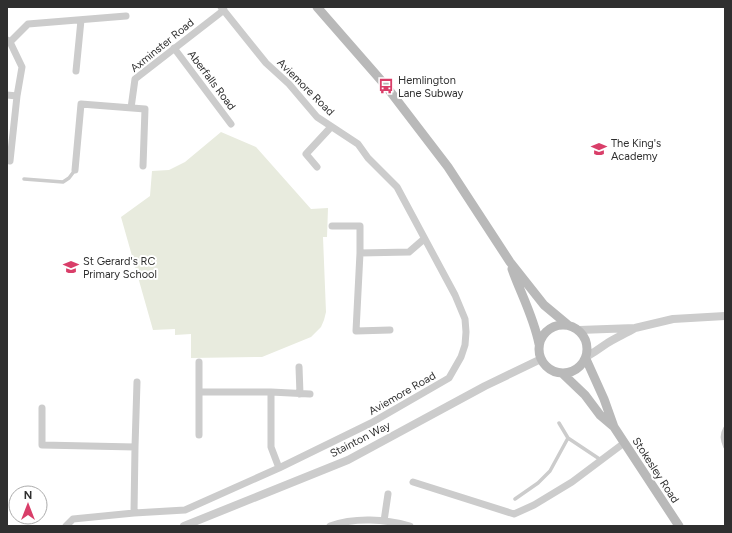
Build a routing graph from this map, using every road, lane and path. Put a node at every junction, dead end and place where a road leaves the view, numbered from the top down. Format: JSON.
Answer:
{"nodes":[{"id":1,"x":317,"y":7,"type":"edge"},
{"id":2,"x":222,"y":9,"type":"edge"},
{"id":3,"x":126,"y":16,"type":"dead end"},
{"id":4,"x":81,"y":20,"type":"junction"},
{"id":5,"x":8,"y":41,"type":"edge"},
{"id":6,"x":174,"y":48,"type":"junction"},
{"id":7,"x":76,"y":71,"type":"dead end"},
{"id":8,"x":7,"y":95,"type":"edge"},
{"id":9,"x":17,"y":96,"type":"junction"},
{"id":10,"x":132,"y":108,"type":"junction"},
{"id":11,"x":231,"y":124,"type":"dead end"},
{"id":12,"x":331,"y":127,"type":"junction"},
{"id":13,"x":10,"y":161,"type":"dead end"},
{"id":14,"x":143,"y":166,"type":"dead end"},
{"id":15,"x":317,"y":167,"type":"dead end"},
{"id":16,"x":74,"y":170,"type":"joint"},
{"id":17,"x":24,"y":179,"type":"dead end"},
{"id":18,"x":332,"y":226,"type":"dead end"},
{"id":19,"x":424,"y":239,"type":"junction"},
{"id":20,"x":360,"y":253,"type":"junction"},
{"id":21,"x":510,"y":262,"type":"junction"},
{"id":22,"x":725,"y":316,"type":"edge"},
{"id":23,"x":568,"y":325,"type":"junction"},
{"id":24,"x":635,"y":328,"type":"junction"},
{"id":25,"x":390,"y":330,"type":"dead end"},
{"id":26,"x":579,"y":330,"type":"junction"},
{"id":27,"x":539,"y":344,"type":"junction"},
{"id":28,"x":586,"y":358,"type":"junction"},
{"id":29,"x":541,"y":359,"type":"junction"},
{"id":30,"x":199,"y":362,"type":"dead end"},
{"id":31,"x":299,"y":367,"type":"dead end"},
{"id":32,"x":562,"y":373,"type":"junction"},
{"id":33,"x":137,"y":382,"type":"dead end"},
{"id":34,"x":198,"y":392,"type":"junction"},
{"id":35,"x":271,"y":392,"type":"junction"},
{"id":36,"x":300,"y":394,"type":"junction"},
{"id":37,"x":310,"y":394,"type":"dead end"},
{"id":38,"x":42,"y":408,"type":"dead end"},
{"id":39,"x":559,"y":423,"type":"dead end"},
{"id":40,"x":614,"y":427,"type":"junction"},
{"id":41,"x":725,"y":428,"type":"edge"},
{"id":42,"x":198,"y":435,"type":"dead end"},
{"id":43,"x":568,"y":438,"type":"junction"},
{"id":44,"x":624,"y":442,"type":"junction"},
{"id":45,"x":135,"y":446,"type":"junction"},
{"id":46,"x":725,"y":447,"type":"edge"},
{"id":47,"x":602,"y":460,"type":"junction"},
{"id":48,"x":279,"y":468,"type":"junction"},
{"id":49,"x":414,"y":482,"type":"dead end"},
{"id":50,"x":388,"y":494,"type":"dead end"},
{"id":51,"x":515,"y":499,"type":"dead end"},
{"id":52,"x":134,"y":513,"type":"junction"},
{"id":53,"x":384,"y":521,"type":"junction"},
{"id":54,"x":350,"y":524,"type":"edge"},
{"id":55,"x":66,"y":526,"type":"edge"},
{"id":56,"x":184,"y":526,"type":"edge"},
{"id":57,"x":330,"y":526,"type":"edge"},
{"id":58,"x":410,"y":526,"type":"edge"},
{"id":59,"x":679,"y":526,"type":"edge"}],
"edges":[{"from":1,"to":21,"type":"main road"},
{"from":2,"to":6,"type":"street","name":"Axminster Road"},
{"from":2,"to":12,"type":"street","name":"Aviemore Road"},
{"from":3,"to":4,"type":"street"},
{"from":4,"to":5,"type":"street"},
{"from":4,"to":7,"type":"street"},
{"from":5,"to":9,"type":"street"},
{"from":6,"to":10,"type":"street","name":"Axminster Road"},
{"from":6,"to":11,"type":"street","name":"Aberfalls Road"},
{"from":8,"to":9,"type":"street"},
{"from":9,"to":13,"type":"street"},
{"from":10,"to":14,"type":"street"},
{"from":10,"to":16,"type":"street"},
{"from":12,"to":15,"type":"street"},
{"from":12,"to":19,"type":"street","name":"Aviemore Road"},
{"from":16,"to":17,"type":"lane"},
{"from":18,"to":20,"type":"street"},
{"from":19,"to":20,"type":"street"},
{"from":19,"to":48,"type":"street","name":"Aviemore Road"},
{"from":20,"to":25,"type":"street"},
{"from":21,"to":23,"type":"main road"},
{"from":21,"to":27,"type":"main road"},
{"from":22,"to":24,"type":"street"},
{"from":23,"to":26,"type":"main road"},
{"from":23,"to":27,"type":"main road"},
{"from":24,"to":26,"type":"street"},
{"from":24,"to":28,"type":"street"},
{"from":26,"to":28,"type":"main road"},
{"from":27,"to":29,"type":"main road"},
{"from":28,"to":32,"type":"main road"},
{"from":28,"to":40,"type":"main road"},
{"from":29,"to":32,"type":"main road"},
{"from":29,"to":56,"type":"street","name":"Stainton Way"},
{"from":30,"to":34,"type":"street"},
{"from":31,"to":36,"type":"street"},
{"from":32,"to":40,"type":"main road"},
{"from":33,"to":45,"type":"street"},
{"from":34,"to":35,"type":"street"},
{"from":34,"to":42,"type":"street"},
{"from":35,"to":36,"type":"street"},
{"from":35,"to":48,"type":"street"},
{"from":36,"to":37,"type":"street"},
{"from":38,"to":45,"type":"street"},
{"from":39,"to":43,"type":"lane"},
{"from":40,"to":44,"type":"main road","name":"Stokesley Road"},
{"from":41,"to":46,"type":"lane"},
{"from":43,"to":47,"type":"lane"},
{"from":43,"to":51,"type":"lane"},
{"from":44,"to":47,"type":"street"},
{"from":44,"to":59,"type":"main road","name":"Stokesley Road"},
{"from":45,"to":52,"type":"street"},
{"from":47,"to":49,"type":"street"},
{"from":48,"to":52,"type":"street","name":"Aviemore Road"},
{"from":50,"to":53,"type":"street"},
{"from":52,"to":55,"type":"street","name":"Aviemore Road"},
{"from":53,"to":54,"type":"street"},
{"from":53,"to":58,"type":"street"},
{"from":54,"to":57,"type":"street"}]}
